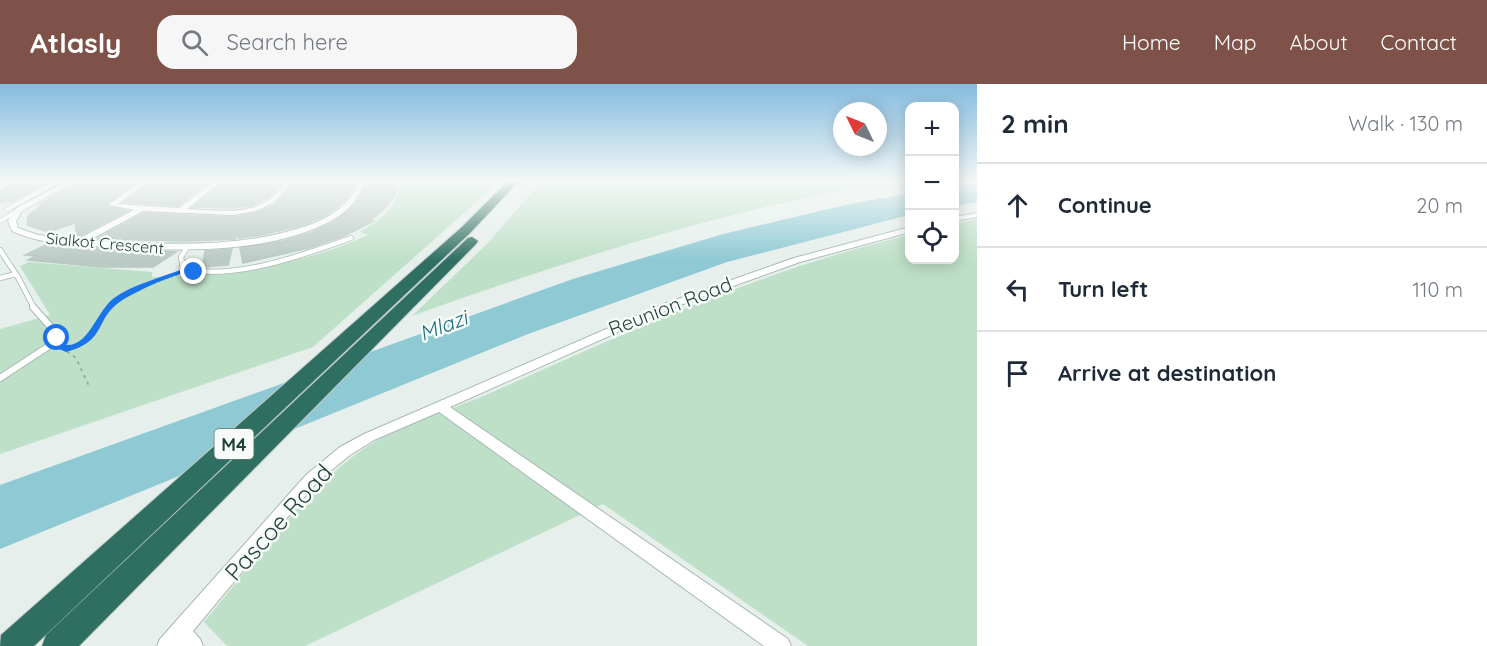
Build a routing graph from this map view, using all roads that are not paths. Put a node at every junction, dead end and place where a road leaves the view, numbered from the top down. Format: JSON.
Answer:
{"nodes":[{"id":1,"x":9,"y":208,"type":"edge"},
{"id":2,"x":22,"y":208,"type":"edge"},
{"id":3,"x":135,"y":208,"type":"edge"},
{"id":4,"x":184,"y":208,"type":"edge"},
{"id":5,"x":255,"y":208,"type":"edge"},
{"id":6,"x":346,"y":208,"type":"edge"},
{"id":7,"x":490,"y":208,"type":"edge"},
{"id":8,"x":142,"y":209,"type":"junction"},
{"id":9,"x":6,"y":210,"type":"dead end"},
{"id":10,"x":19,"y":210,"type":"junction"},
{"id":11,"x":180,"y":211,"type":"junction"},
{"id":12,"x":977,"y":215,"type":"edge"},
{"id":13,"x":959,"y":218,"type":"edge"},
{"id":14,"x":494,"y":219,"type":"dead end"},
{"id":15,"x":12,"y":221,"type":"junction"},
{"id":16,"x":0,"y":222,"type":"edge"},
{"id":17,"x":905,"y":230,"type":"edge"},
{"id":18,"x":351,"y":238,"type":"dead end"},
{"id":19,"x":78,"y":242,"type":"junction"},
{"id":20,"x":186,"y":249,"type":"junction"},
{"id":21,"x":0,"y":250,"type":"edge"},
{"id":22,"x":16,"y":274,"type":"junction"},
{"id":23,"x":0,"y":278,"type":"edge"},
{"id":24,"x":0,"y":378,"type":"edge"},
{"id":25,"x":439,"y":405,"type":"junction"},
{"id":26,"x":22,"y":637,"type":"edge"},
{"id":27,"x":63,"y":641,"type":"edge"},
{"id":28,"x":180,"y":641,"type":"edge"},
{"id":29,"x":781,"y":646,"type":"edge"}],
"edges":[{"from":1,"to":9,"type":"lane"},
{"from":2,"to":10,"type":"street"},
{"from":3,"to":8,"type":"street"},
{"from":4,"to":11,"type":"street"},
{"from":5,"to":11,"type":"street"},
{"from":6,"to":20,"type":"street","name":"Sialkot Crescent"},
{"from":7,"to":26,"type":"highway","number":"M4"},
{"from":8,"to":11,"type":"street"},
{"from":8,"to":19,"type":"street"},
{"from":10,"to":15,"type":"street"},
{"from":10,"to":16,"type":"lane"},
{"from":12,"to":13,"type":"street"},
{"from":14,"to":27,"type":"highway","number":"M4"},
{"from":15,"to":16,"type":"lane"},
{"from":15,"to":19,"type":"street","name":"Sialkot Crescent"},
{"from":17,"to":25,"type":"street","name":"Reunion Road"},
{"from":18,"to":20,"type":"lane"},
{"from":19,"to":20,"type":"street","name":"Sialkot Crescent"},
{"from":21,"to":22,"type":"lane"},
{"from":22,"to":23,"type":"lane"},
{"from":22,"to":24,"type":"lane"},
{"from":25,"to":28,"type":"street","name":"Pascoe Road"},
{"from":25,"to":29,"type":"street"}]}
